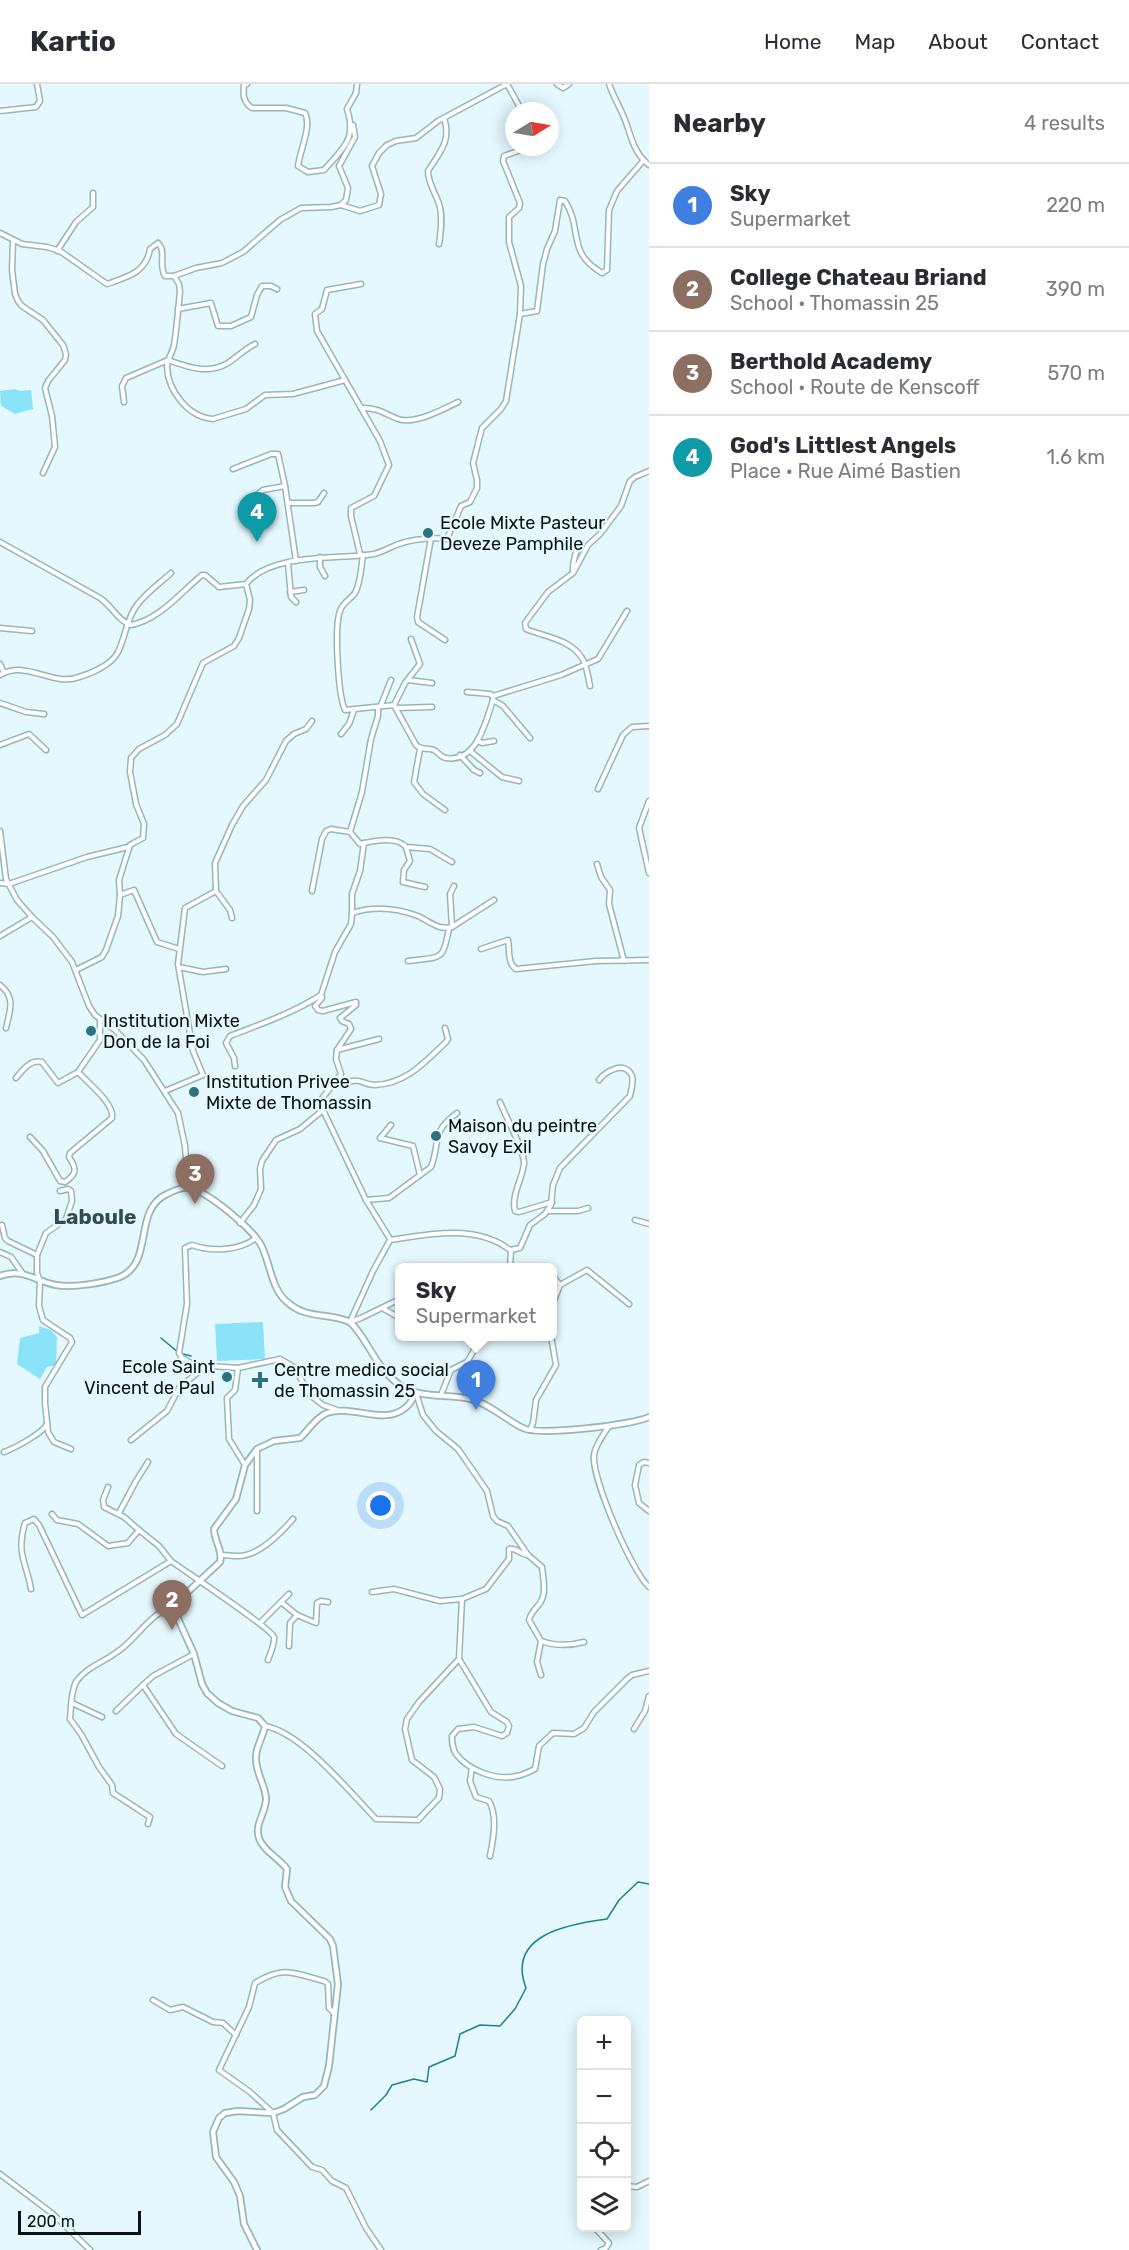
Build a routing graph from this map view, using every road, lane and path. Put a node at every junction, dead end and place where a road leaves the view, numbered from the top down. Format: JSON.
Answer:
{"nodes":[{"id":1,"x":38,"y":84,"type":"edge"},
{"id":2,"x":247,"y":84,"type":"edge"},
{"id":3,"x":357,"y":84,"type":"edge"},
{"id":4,"x":507,"y":84,"type":"edge"},
{"id":5,"x":556,"y":84,"type":"edge"},
{"id":6,"x":569,"y":84,"type":"edge"},
{"id":7,"x":609,"y":84,"type":"edge"},
{"id":8,"x":517,"y":102,"type":"edge"},
{"id":9,"x":0,"y":111,"type":"edge"},
{"id":10,"x":444,"y":118,"type":"junction"},
{"id":11,"x":352,"y":125,"type":"junction"},
{"id":12,"x":505,"y":156,"type":"edge"},
{"id":13,"x":643,"y":161,"type":"junction"},
{"id":14,"x":649,"y":165,"type":"edge"},
{"id":15,"x":93,"y":193,"type":"dead end"},
{"id":16,"x":341,"y":205,"type":"junction"},
{"id":17,"x":0,"y":233,"type":"edge"},
{"id":18,"x":13,"y":241,"type":"junction"},
{"id":19,"x":439,"y":244,"type":"dead end"},
{"id":20,"x":57,"y":251,"type":"junction"},
{"id":21,"x":174,"y":276,"type":"junction"},
{"id":22,"x":361,"y":284,"type":"dead end"},
{"id":23,"x":277,"y":289,"type":"dead end"},
{"id":24,"x":178,"y":309,"type":"junction"},
{"id":25,"x":520,"y":314,"type":"junction"},
{"id":26,"x":255,"y":344,"type":"dead end"},
{"id":27,"x":168,"y":360,"type":"junction"},
{"id":28,"x":345,"y":380,"type":"junction"},
{"id":29,"x":124,"y":402,"type":"dead end"},
{"id":30,"x":458,"y":402,"type":"dead end"},
{"id":31,"x":361,"y":408,"type":"junction"},
{"id":32,"x":233,"y":469,"type":"dead end"},
{"id":33,"x":649,"y":471,"type":"edge"},
{"id":34,"x":44,"y":473,"type":"dead end"},
{"id":35,"x":285,"y":486,"type":"junction"},
{"id":36,"x":324,"y":493,"type":"dead end"},
{"id":37,"x":288,"y":502,"type":"junction"},
{"id":38,"x":247,"y":503,"type":"dead end"},
{"id":39,"x":431,"y":538,"type":"junction"},
{"id":40,"x":0,"y":542,"type":"edge"},
{"id":41,"x":577,"y":546,"type":"dead end"},
{"id":42,"x":362,"y":555,"type":"junction"},
{"id":43,"x":320,"y":557,"type":"junction"},
{"id":44,"x":296,"y":561,"type":"junction"},
{"id":45,"x":288,"y":563,"type":"junction"},
{"id":46,"x":171,"y":573,"type":"dead end"},
{"id":47,"x":573,"y":573,"type":"junction"},
{"id":48,"x":325,"y":576,"type":"dead end"},
{"id":49,"x":246,"y":584,"type":"junction"},
{"id":50,"x":304,"y":590,"type":"dead end"},
{"id":51,"x":290,"y":592,"type":"junction"},
{"id":52,"x":296,"y":602,"type":"dead end"},
{"id":53,"x":627,"y":611,"type":"dead end"},
{"id":54,"x":127,"y":624,"type":"junction"},
{"id":55,"x":0,"y":628,"type":"edge"},
{"id":56,"x":32,"y":631,"type":"dead end"},
{"id":57,"x":411,"y":639,"type":"dead end"},
{"id":58,"x":444,"y":640,"type":"dead end"},
{"id":59,"x":0,"y":664,"type":"edge"},
{"id":60,"x":585,"y":664,"type":"junction"},
{"id":61,"x":2,"y":674,"type":"edge"},
{"id":62,"x":391,"y":680,"type":"dead end"},
{"id":63,"x":408,"y":680,"type":"junction"},
{"id":64,"x":432,"y":683,"type":"dead end"},
{"id":65,"x":590,"y":686,"type":"dead end"},
{"id":66,"x":466,"y":692,"type":"dead end"},
{"id":67,"x":493,"y":698,"type":"junction"},
{"id":68,"x":0,"y":703,"type":"edge"},
{"id":69,"x":379,"y":706,"type":"junction"},
{"id":70,"x":395,"y":706,"type":"junction"},
{"id":71,"x":432,"y":707,"type":"dead end"},
{"id":72,"x":354,"y":710,"type":"junction"},
{"id":73,"x":44,"y":714,"type":"dead end"},
{"id":74,"x":312,"y":721,"type":"dead end"},
{"id":75,"x":649,"y":726,"type":"edge"},
{"id":76,"x":341,"y":734,"type":"dead end"},
{"id":77,"x":530,"y":738,"type":"dead end"},
{"id":78,"x":478,"y":741,"type":"junction"},
{"id":79,"x":494,"y":741,"type":"dead end"},
{"id":80,"x":0,"y":745,"type":"edge"},
{"id":81,"x":420,"y":749,"type":"junction"},
{"id":82,"x":46,"y":750,"type":"dead end"},
{"id":83,"x":470,"y":750,"type":"junction"},
{"id":84,"x":460,"y":755,"type":"junction"},
{"id":85,"x":480,"y":773,"type":"dead end"},
{"id":86,"x":519,"y":781,"type":"dead end"},
{"id":87,"x":598,"y":789,"type":"dead end"},
{"id":88,"x":649,"y":801,"type":"edge"},
{"id":89,"x":445,"y":810,"type":"dead end"},
{"id":90,"x":0,"y":831,"type":"edge"},
{"id":91,"x":350,"y":832,"type":"junction"},
{"id":92,"x":1,"y":842,"type":"edge"},
{"id":93,"x":364,"y":843,"type":"junction"},
{"id":94,"x":129,"y":847,"type":"junction"},
{"id":95,"x":406,"y":847,"type":"junction"},
{"id":96,"x":452,"y":862,"type":"dead end"},
{"id":97,"x":597,"y":864,"type":"dead end"},
{"id":98,"x":649,"y":873,"type":"edge"},
{"id":99,"x":0,"y":883,"type":"edge"},
{"id":100,"x":9,"y":884,"type":"junction"},
{"id":101,"x":454,"y":886,"type":"dead end"},
{"id":102,"x":425,"y":887,"type":"dead end"},
{"id":103,"x":216,"y":891,"type":"junction"},
{"id":104,"x":312,"y":891,"type":"dead end"},
{"id":105,"x":120,"y":894,"type":"junction"},
{"id":106,"x":494,"y":900,"type":"dead end"},
{"id":107,"x":352,"y":913,"type":"junction"},
{"id":108,"x":32,"y":917,"type":"junction"},
{"id":109,"x":232,"y":918,"type":"dead end"},
{"id":110,"x":451,"y":927,"type":"junction"},
{"id":111,"x":0,"y":936,"type":"edge"},
{"id":112,"x":179,"y":949,"type":"junction"},
{"id":113,"x":481,"y":949,"type":"dead end"},
{"id":114,"x":649,"y":960,"type":"edge"},
{"id":115,"x":408,"y":961,"type":"dead end"},
{"id":116,"x":624,"y":961,"type":"junction"},
{"id":117,"x":179,"y":967,"type":"junction"},
{"id":118,"x":226,"y":969,"type":"dead end"},
{"id":119,"x":76,"y":970,"type":"junction"},
{"id":120,"x":0,"y":985,"type":"edge"},
{"id":121,"x":321,"y":994,"type":"junction"},
{"id":122,"x":100,"y":1020,"type":"junction"},
{"id":123,"x":6,"y":1028,"type":"dead end"},
{"id":124,"x":445,"y":1028,"type":"dead end"},
{"id":125,"x":379,"y":1039,"type":"dead end"},
{"id":126,"x":337,"y":1050,"type":"junction"},
{"id":127,"x":236,"y":1066,"type":"dead end"},
{"id":128,"x":78,"y":1072,"type":"junction"},
{"id":129,"x":340,"y":1077,"type":"junction"},
{"id":130,"x":16,"y":1078,"type":"dead end"},
{"id":131,"x":599,"y":1080,"type":"dead end"},
{"id":132,"x":165,"y":1091,"type":"junction"},
{"id":133,"x":500,"y":1102,"type":"dead end"},
{"id":134,"x":323,"y":1110,"type":"junction"},
{"id":135,"x":458,"y":1113,"type":"dead end"},
{"id":136,"x":391,"y":1125,"type":"dead end"},
{"id":137,"x":30,"y":1137,"type":"dead end"},
{"id":138,"x":420,"y":1175,"type":"junction"},
{"id":139,"x":188,"y":1187,"type":"junction"},
{"id":140,"x":60,"y":1191,"type":"dead end"},
{"id":141,"x":366,"y":1200,"type":"junction"},
{"id":142,"x":552,"y":1202,"type":"junction"},
{"id":143,"x":588,"y":1208,"type":"dead end"},
{"id":144,"x":547,"y":1211,"type":"junction"},
{"id":145,"x":635,"y":1220,"type":"dead end"},
{"id":146,"x":240,"y":1223,"type":"junction"},
{"id":147,"x":649,"y":1224,"type":"edge"},
{"id":148,"x":2,"y":1225,"type":"dead end"},
{"id":149,"x":256,"y":1238,"type":"junction"},
{"id":150,"x":390,"y":1239,"type":"junction"},
{"id":151,"x":511,"y":1250,"type":"junction"},
{"id":152,"x":0,"y":1252,"type":"edge"},
{"id":153,"x":37,"y":1255,"type":"junction"},
{"id":154,"x":510,"y":1263,"type":"edge"},
{"id":155,"x":23,"y":1274,"type":"junction"},
{"id":156,"x":0,"y":1276,"type":"edge"},
{"id":157,"x":40,"y":1281,"type":"junction"},
{"id":158,"x":557,"y":1281,"type":"edge"},
{"id":159,"x":560,"y":1285,"type":"junction"},
{"id":160,"x":557,"y":1293,"type":"edge"},
{"id":161,"x":395,"y":1301,"type":"edge"},
{"id":162,"x":629,"y":1304,"type":"dead end"},
{"id":163,"x":381,"y":1308,"type":"junction"},
{"id":164,"x":395,"y":1316,"type":"edge"},
{"id":165,"x":350,"y":1322,"type":"junction"},
{"id":166,"x":477,"y":1341,"type":"edge"},
{"id":167,"x":552,"y":1341,"type":"edge"},
{"id":168,"x":238,"y":1368,"type":"junction"},
{"id":169,"x":202,"y":1369,"type":"junction"},
{"id":170,"x":416,"y":1393,"type":"junction"},
{"id":171,"x":441,"y":1395,"type":"junction"},
{"id":172,"x":339,"y":1411,"type":"junction"},
{"id":173,"x":649,"y":1417,"type":"edge"},
{"id":174,"x":48,"y":1423,"type":"junction"},
{"id":175,"x":609,"y":1426,"type":"junction"},
{"id":176,"x":530,"y":1430,"type":"junction"},
{"id":177,"x":131,"y":1440,"type":"dead end"},
{"id":178,"x":71,"y":1449,"type":"dead end"},
{"id":179,"x":256,"y":1449,"type":"junction"},
{"id":180,"x":4,"y":1452,"type":"dead end"},
{"id":181,"x":148,"y":1462,"type":"dead end"},
{"id":182,"x":649,"y":1463,"type":"edge"},
{"id":183,"x":245,"y":1466,"type":"junction"},
{"id":184,"x":108,"y":1487,"type":"dead end"},
{"id":185,"x":649,"y":1510,"type":"edge"},
{"id":186,"x":258,"y":1511,"type":"dead end"},
{"id":187,"x":119,"y":1513,"type":"junction"},
{"id":188,"x":52,"y":1514,"type":"dead end"},
{"id":189,"x":293,"y":1519,"type":"dead end"},
{"id":190,"x":139,"y":1530,"type":"junction"},
{"id":191,"x":222,"y":1555,"type":"junction"},
{"id":192,"x":528,"y":1555,"type":"junction"},
{"id":193,"x":171,"y":1561,"type":"junction"},
{"id":194,"x":198,"y":1582,"type":"junction"},
{"id":195,"x":649,"y":1587,"type":"edge"},
{"id":196,"x":31,"y":1589,"type":"dead end"},
{"id":197,"x":372,"y":1592,"type":"dead end"},
{"id":198,"x":289,"y":1594,"type":"dead end"},
{"id":199,"x":462,"y":1599,"type":"junction"},
{"id":200,"x":281,"y":1602,"type":"junction"},
{"id":201,"x":328,"y":1602,"type":"dead end"},
{"id":202,"x":175,"y":1606,"type":"junction"},
{"id":203,"x":297,"y":1615,"type":"junction"},
{"id":204,"x":260,"y":1623,"type":"junction"},
{"id":205,"x":540,"y":1641,"type":"junction"},
{"id":206,"x":584,"y":1642,"type":"dead end"},
{"id":207,"x":289,"y":1646,"type":"dead end"},
{"id":208,"x":194,"y":1654,"type":"junction"},
{"id":209,"x":459,"y":1659,"type":"junction"},
{"id":210,"x":268,"y":1660,"type":"dead end"},
{"id":211,"x":649,"y":1671,"type":"edge"},
{"id":212,"x":541,"y":1675,"type":"dead end"},
{"id":213,"x":143,"y":1685,"type":"junction"},
{"id":214,"x":649,"y":1696,"type":"edge"},
{"id":215,"x":72,"y":1703,"type":"junction"},
{"id":216,"x":116,"y":1711,"type":"dead end"},
{"id":217,"x":102,"y":1717,"type":"dead end"},
{"id":218,"x":265,"y":1726,"type":"junction"},
{"id":219,"x":634,"y":1729,"type":"dead end"},
{"id":220,"x":222,"y":1766,"type":"dead end"},
{"id":221,"x":472,"y":1768,"type":"junction"},
{"id":222,"x":148,"y":1824,"type":"dead end"},
{"id":223,"x":490,"y":1856,"type":"dead end"},
{"id":224,"x":153,"y":2000,"type":"dead end"},
{"id":225,"x":334,"y":2013,"type":"junction"},
{"id":226,"x":236,"y":2035,"type":"junction"},
{"id":227,"x":273,"y":2114,"type":"junction"},
{"id":228,"x":0,"y":2174,"type":"edge"},
{"id":229,"x":649,"y":2181,"type":"edge"},
{"id":230,"x":631,"y":2186,"type":"edge"},
{"id":231,"x":599,"y":2232,"type":"edge"},
{"id":232,"x":380,"y":2248,"type":"edge"},
{"id":233,"x":90,"y":2250,"type":"edge"},
{"id":234,"x":257,"y":2250,"type":"edge"},
{"id":235,"x":372,"y":2250,"type":"edge"},
{"id":236,"x":601,"y":2250,"type":"edge"}],
"edges":[{"from":1,"to":9,"type":"street"},
{"from":2,"to":11,"type":"street"},
{"from":3,"to":11,"type":"street"},
{"from":4,"to":8,"type":"street"},
{"from":4,"to":10,"type":"street"},
{"from":5,"to":6,"type":"street"},
{"from":7,"to":13,"type":"street"},
{"from":10,"to":16,"type":"street"},
{"from":10,"to":19,"type":"street"},
{"from":11,"to":16,"type":"street"},
{"from":12,"to":25,"type":"street"},
{"from":13,"to":14,"type":"street"},
{"from":13,"to":25,"type":"street"},
{"from":15,"to":20,"type":"street"},
{"from":16,"to":21,"type":"street"},
{"from":17,"to":18,"type":"street"},
{"from":18,"to":20,"type":"street"},
{"from":18,"to":34,"type":"street"},
{"from":20,"to":21,"type":"street"},
{"from":21,"to":24,"type":"street"},
{"from":22,"to":28,"type":"street"},
{"from":23,"to":24,"type":"street"},
{"from":24,"to":27,"type":"street"},
{"from":25,"to":39,"type":"street"},
{"from":26,"to":27,"type":"street"},
{"from":27,"to":28,"type":"street"},
{"from":27,"to":29,"type":"street"},
{"from":28,"to":31,"type":"street"},
{"from":30,"to":31,"type":"street"},
{"from":31,"to":42,"type":"street"},
{"from":32,"to":35,"type":"street"},
{"from":33,"to":47,"type":"street"},
{"from":35,"to":37,"type":"street"},
{"from":35,"to":38,"type":"street"},
{"from":36,"to":37,"type":"street"},
{"from":37,"to":44,"type":"street"},
{"from":39,"to":42,"type":"street"},
{"from":39,"to":58,"type":"street"},
{"from":40,"to":54,"type":"street"},
{"from":41,"to":47,"type":"street"},
{"from":42,"to":43,"type":"street"},
{"from":42,"to":72,"type":"street"},
{"from":43,"to":44,"type":"street"},
{"from":43,"to":48,"type":"street"},
{"from":44,"to":45,"type":"street"},
{"from":45,"to":49,"type":"street"},
{"from":45,"to":51,"type":"street"},
{"from":46,"to":54,"type":"street"},
{"from":47,"to":60,"type":"street"},
{"from":49,"to":54,"type":"street"},
{"from":49,"to":94,"type":"street"},
{"from":50,"to":51,"type":"street"},
{"from":51,"to":52,"type":"street"},
{"from":53,"to":60,"type":"street"},
{"from":54,"to":61,"type":"street"},
{"from":55,"to":56,"type":"street"},
{"from":57,"to":63,"type":"street"},
{"from":59,"to":61,"type":"street"},
{"from":60,"to":65,"type":"street"},
{"from":60,"to":67,"type":"street"},
{"from":62,"to":69,"type":"street"},
{"from":63,"to":64,"type":"street"},
{"from":63,"to":70,"type":"street"},
{"from":66,"to":67,"type":"street"},
{"from":67,"to":77,"type":"street"},
{"from":67,"to":78,"type":"street"},
{"from":68,"to":73,"type":"street"},
{"from":69,"to":70,"type":"street"},
{"from":69,"to":72,"type":"street"},
{"from":69,"to":91,"type":"street"},
{"from":70,"to":71,"type":"street"},
{"from":70,"to":81,"type":"street"},
{"from":72,"to":76,"type":"street"},
{"from":74,"to":103,"type":"street"},
{"from":75,"to":87,"type":"street"},
{"from":78,"to":79,"type":"street"},
{"from":78,"to":83,"type":"street"},
{"from":80,"to":82,"type":"street"},
{"from":81,"to":84,"type":"street"},
{"from":81,"to":89,"type":"street"},
{"from":83,"to":84,"type":"street"},
{"from":83,"to":86,"type":"street"},
{"from":84,"to":85,"type":"street"},
{"from":88,"to":98,"type":"street"},
{"from":90,"to":92,"type":"street"},
{"from":91,"to":93,"type":"street"},
{"from":91,"to":104,"type":"street"},
{"from":92,"to":100,"type":"street"},
{"from":93,"to":95,"type":"street"},
{"from":93,"to":107,"type":"street"},
{"from":94,"to":100,"type":"street"},
{"from":94,"to":105,"type":"street"},
{"from":95,"to":96,"type":"street"},
{"from":95,"to":102,"type":"street"},
{"from":97,"to":116,"type":"street"},
{"from":99,"to":100,"type":"street"},
{"from":100,"to":108,"type":"street"},
{"from":101,"to":110,"type":"street"},
{"from":103,"to":109,"type":"street"},
{"from":103,"to":112,"type":"street"},
{"from":105,"to":112,"type":"street"},
{"from":105,"to":119,"type":"street"},
{"from":106,"to":110,"type":"street"},
{"from":107,"to":110,"type":"street"},
{"from":107,"to":121,"type":"street"},
{"from":108,"to":111,"type":"street"},
{"from":108,"to":119,"type":"street"},
{"from":110,"to":115,"type":"street"},
{"from":112,"to":117,"type":"street"},
{"from":113,"to":116,"type":"street"},
{"from":114,"to":116,"type":"street"},
{"from":117,"to":118,"type":"street"},
{"from":117,"to":132,"type":"street"},
{"from":119,"to":122,"type":"street"},
{"from":120,"to":123,"type":"street"},
{"from":121,"to":126,"type":"street"},
{"from":121,"to":127,"type":"street"},
{"from":122,"to":128,"type":"street"},
{"from":122,"to":132,"type":"street"},
{"from":124,"to":129,"type":"street"},
{"from":125,"to":126,"type":"street"},
{"from":126,"to":129,"type":"street"},
{"from":128,"to":130,"type":"street"},
{"from":128,"to":137,"type":"street"},
{"from":129,"to":134,"type":"street"},
{"from":131,"to":142,"type":"street"},
{"from":132,"to":139,"type":"street"},
{"from":133,"to":142,"type":"street"},
{"from":134,"to":141,"type":"street"},
{"from":134,"to":146,"type":"street"},
{"from":135,"to":138,"type":"street"},
{"from":136,"to":138,"type":"street"},
{"from":138,"to":141,"type":"street"},
{"from":139,"to":146,"type":"street"},
{"from":139,"to":157,"type":"street"},
{"from":140,"to":153,"type":"street"},
{"from":141,"to":150,"type":"street"},
{"from":142,"to":144,"type":"street"},
{"from":143,"to":144,"type":"street"},
{"from":144,"to":151,"type":"street"},
{"from":145,"to":147,"type":"street"},
{"from":146,"to":149,"type":"street"},
{"from":148,"to":153,"type":"street"},
{"from":149,"to":165,"type":"street"},
{"from":149,"to":169,"type":"street"},
{"from":150,"to":151,"type":"street"},
{"from":150,"to":165,"type":"street"},
{"from":151,"to":154,"type":"street"},
{"from":152,"to":155,"type":"street"},
{"from":153,"to":157,"type":"street"},
{"from":155,"to":156,"type":"street"},
{"from":155,"to":157,"type":"street"},
{"from":157,"to":174,"type":"street"},
{"from":158,"to":159,"type":"street"},
{"from":159,"to":160,"type":"street"},
{"from":159,"to":162,"type":"street"},
{"from":161,"to":163,"type":"street"},
{"from":163,"to":164,"type":"street"},
{"from":163,"to":165,"type":"street"},
{"from":165,"to":170,"type":"street"},
{"from":166,"to":171,"type":"street"},
{"from":167,"to":176,"type":"street"},
{"from":168,"to":169,"type":"street"},
{"from":168,"to":172,"type":"street"},
{"from":168,"to":183,"type":"street"},
{"from":169,"to":177,"type":"street"},
{"from":170,"to":171,"type":"street"},
{"from":170,"to":172,"type":"street"},
{"from":170,"to":192,"type":"street"},
{"from":171,"to":176,"type":"street"},
{"from":172,"to":179,"type":"street"},
{"from":173,"to":175,"type":"street"},
{"from":174,"to":178,"type":"street"},
{"from":174,"to":180,"type":"street"},
{"from":175,"to":176,"type":"street"},
{"from":175,"to":195,"type":"street"},
{"from":179,"to":183,"type":"street"},
{"from":179,"to":186,"type":"street"},
{"from":181,"to":187,"type":"street"},
{"from":182,"to":185,"type":"street"},
{"from":183,"to":191,"type":"street"},
{"from":184,"to":187,"type":"street"},
{"from":187,"to":190,"type":"street"},
{"from":188,"to":190,"type":"street"},
{"from":189,"to":191,"type":"street"},
{"from":190,"to":193,"type":"street"},
{"from":191,"to":194,"type":"street"},
{"from":192,"to":199,"type":"street"},
{"from":192,"to":205,"type":"street"},
{"from":193,"to":194,"type":"street"},
{"from":193,"to":196,"type":"street"},
{"from":194,"to":202,"type":"street"},
{"from":194,"to":204,"type":"street"},
{"from":197,"to":199,"type":"street"},
{"from":198,"to":200,"type":"street"},
{"from":199,"to":209,"type":"street"},
{"from":200,"to":203,"type":"street"},
{"from":200,"to":204,"type":"street"},
{"from":201,"to":203,"type":"street"},
{"from":202,"to":208,"type":"street"},
{"from":202,"to":215,"type":"street"},
{"from":203,"to":207,"type":"street"},
{"from":204,"to":210,"type":"street"},
{"from":205,"to":206,"type":"street"},
{"from":205,"to":212,"type":"street"},
{"from":208,"to":213,"type":"street"},
{"from":208,"to":218,"type":"street"},
{"from":209,"to":218,"type":"street"},
{"from":209,"to":221,"type":"street"},
{"from":211,"to":221,"type":"street"},
{"from":213,"to":216,"type":"street"},
{"from":213,"to":220,"type":"street"},
{"from":214,"to":219,"type":"street"},
{"from":215,"to":217,"type":"street"},
{"from":215,"to":222,"type":"street"},
{"from":218,"to":225,"type":"street"},
{"from":221,"to":223,"type":"street"},
{"from":224,"to":226,"type":"street"},
{"from":225,"to":226,"type":"street"},
{"from":225,"to":227,"type":"street"},
{"from":226,"to":227,"type":"street"},
{"from":227,"to":232,"type":"street"},
{"from":227,"to":234,"type":"street"},
{"from":228,"to":233,"type":"street"},
{"from":229,"to":230,"type":"street"},
{"from":231,"to":236,"type":"street"},
{"from":232,"to":235,"type":"street"}]}
